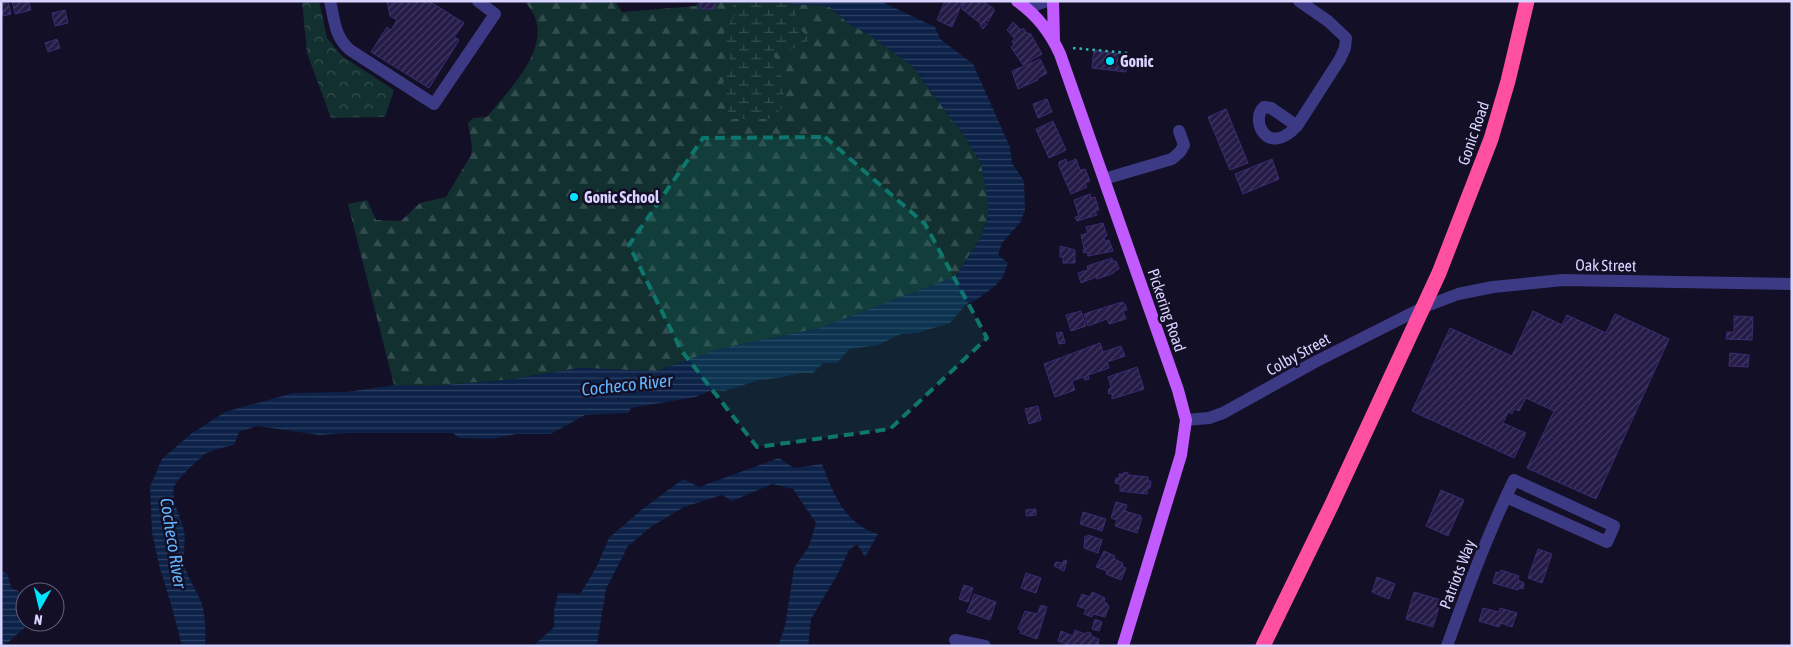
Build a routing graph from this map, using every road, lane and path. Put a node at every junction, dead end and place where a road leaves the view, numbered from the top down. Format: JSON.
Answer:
{"nodes":[{"id":1,"x":330,"y":1,"type":"edge"},
{"id":2,"x":478,"y":1,"type":"edge"},
{"id":3,"x":1047,"y":1,"type":"edge"},
{"id":4,"x":1052,"y":1,"type":"edge"},
{"id":5,"x":1299,"y":1,"type":"edge"},
{"id":6,"x":1527,"y":1,"type":"edge"},
{"id":7,"x":1023,"y":3,"type":"edge"},
{"id":8,"x":1054,"y":41,"type":"junction"},
{"id":9,"x":1073,"y":48,"type":"dead end"},
{"id":10,"x":1128,"y":53,"type":"dead end"},
{"id":11,"x":1297,"y":126,"type":"dead end"},
{"id":12,"x":1179,"y":131,"type":"dead end"},
{"id":13,"x":1104,"y":179,"type":"junction"},
{"id":14,"x":1792,"y":284,"type":"edge"},
{"id":15,"x":1424,"y":307,"type":"junction"},
{"id":16,"x":1186,"y":420,"type":"junction"},
{"id":17,"x":1506,"y":497,"type":"junction"},
{"id":18,"x":955,"y":640,"type":"dead end"},
{"id":19,"x":985,"y":646,"type":"edge"},
{"id":20,"x":1123,"y":646,"type":"edge"},
{"id":21,"x":1263,"y":646,"type":"edge"},
{"id":22,"x":1447,"y":646,"type":"edge"}],
"edges":[{"from":1,"to":2,"type":"street"},
{"from":3,"to":7,"type":"street"},
{"from":4,"to":8,"type":"main road"},
{"from":5,"to":11,"type":"street"},
{"from":6,"to":15,"type":"highway","name":"Gonic Road"},
{"from":7,"to":8,"type":"main road","name":"Pickering Road"},
{"from":8,"to":13,"type":"main road","name":"Pickering Road"},
{"from":9,"to":10,"type":"path"},
{"from":12,"to":13,"type":"street"},
{"from":13,"to":16,"type":"main road","name":"Pickering Road"},
{"from":14,"to":15,"type":"street","name":"Oak Street"},
{"from":15,"to":16,"type":"street","name":"Colby Street"},
{"from":15,"to":21,"type":"highway","name":"Gonic Road"},
{"from":16,"to":20,"type":"main road","name":"Pickering Road"},
{"from":17,"to":17,"type":"street"},
{"from":17,"to":22,"type":"street","name":"Patriots Way"},
{"from":18,"to":19,"type":"street"}]}
